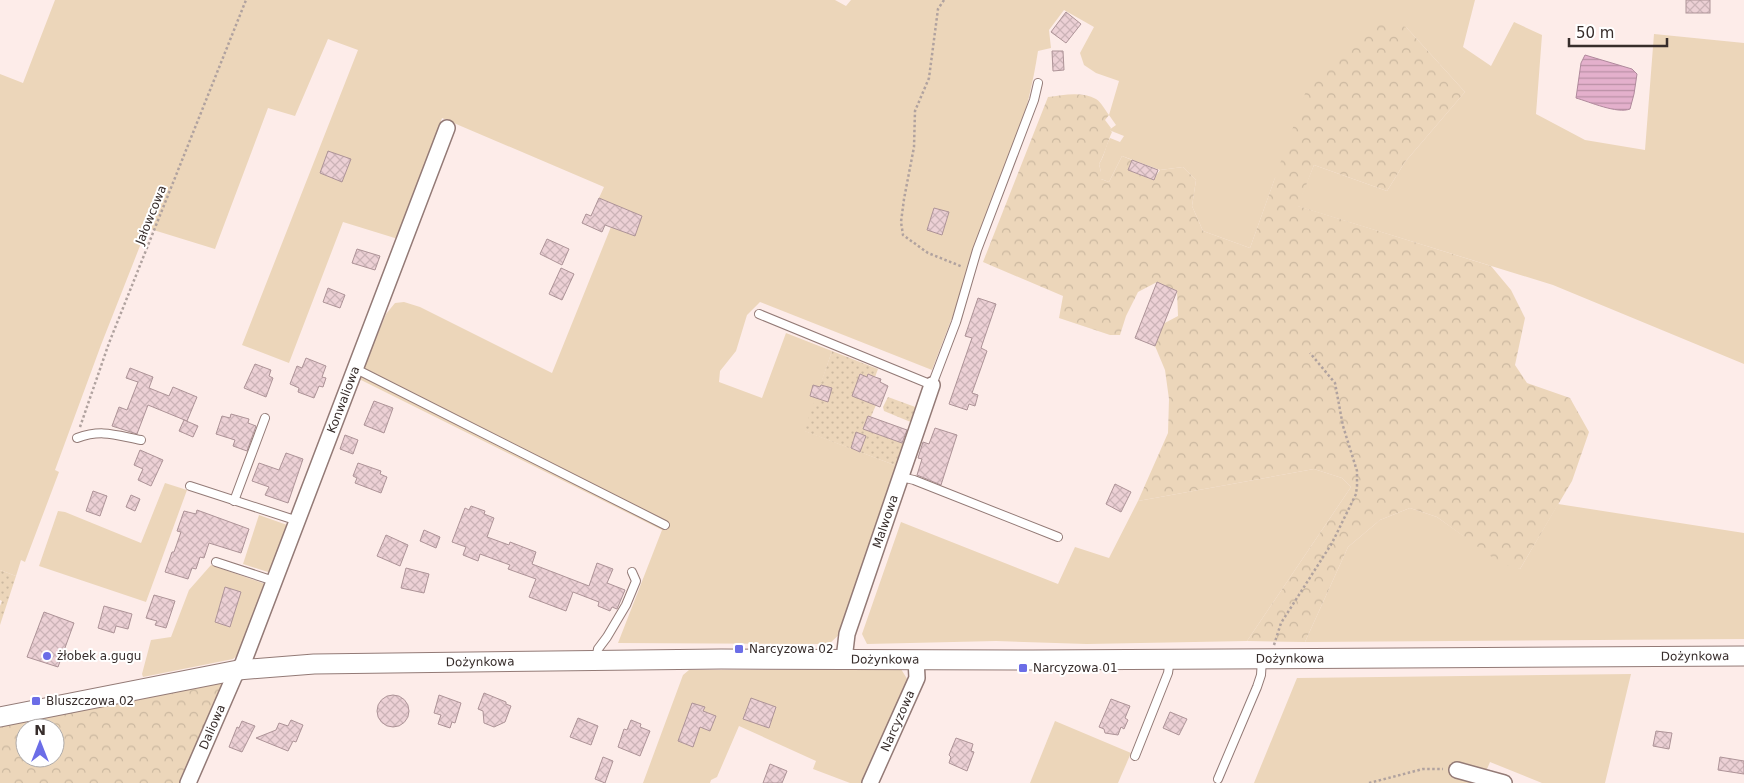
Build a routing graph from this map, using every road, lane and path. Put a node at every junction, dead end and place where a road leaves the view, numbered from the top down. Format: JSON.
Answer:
{"nodes":[{"id":1,"x":246,"y":0,"type":"edge"},
{"id":2,"x":944,"y":0,"type":"edge"},
{"id":3,"x":1038,"y":83,"type":"dead end"},
{"id":4,"x":448,"y":128,"type":"dead end"},
{"id":5,"x":971,"y":271,"type":"junction"},
{"id":6,"x":759,"y":314,"type":"dead end"},
{"id":7,"x":1310,"y":353,"type":"dead end"},
{"id":8,"x":356,"y":369,"type":"junction"},
{"id":9,"x":932,"y":385,"type":"junction"},
{"id":10,"x":265,"y":418,"type":"dead end"},
{"id":11,"x":77,"y":438,"type":"joint"},
{"id":12,"x":140,"y":440,"type":"dead end"},
{"id":13,"x":901,"y":477,"type":"junction"},
{"id":14,"x":190,"y":486,"type":"dead end"},
{"id":15,"x":234,"y":501,"type":"junction"},
{"id":16,"x":298,"y":521,"type":"junction"},
{"id":17,"x":665,"y":525,"type":"dead end"},
{"id":18,"x":1058,"y":537,"type":"dead end"},
{"id":19,"x":216,"y":562,"type":"dead end"},
{"id":20,"x":632,"y":572,"type":"dead end"},
{"id":21,"x":274,"y":582,"type":"junction"},
{"id":22,"x":1744,"y":656,"type":"edge"},
{"id":23,"x":844,"y":659,"type":"junction"},
{"id":24,"x":916,"y":659,"type":"junction"},
{"id":25,"x":1170,"y":659,"type":"junction"},
{"id":26,"x":1267,"y":659,"type":"junction"},
{"id":27,"x":596,"y":660,"type":"junction"},
{"id":28,"x":238,"y":670,"type":"junction"},
{"id":29,"x":0,"y":717,"type":"edge"},
{"id":30,"x":1136,"y":756,"type":"dead end"},
{"id":31,"x":1457,"y":770,"type":"joint"},
{"id":32,"x":1218,"y":779,"type":"dead end"},
{"id":33,"x":188,"y":783,"type":"edge"},
{"id":34,"x":870,"y":783,"type":"edge"},
{"id":35,"x":1369,"y":783,"type":"edge"},
{"id":36,"x":1504,"y":783,"type":"edge"}],
"edges":[{"from":1,"to":11,"type":"path","name":"Jałowcowa"},
{"from":2,"to":5,"type":"path"},
{"from":3,"to":5,"type":"lane"},
{"from":4,"to":8,"type":"street","name":"Konwaliowa"},
{"from":5,"to":9,"type":"lane"},
{"from":6,"to":9,"type":"lane"},
{"from":7,"to":26,"type":"path"},
{"from":8,"to":16,"type":"street","name":"Konwaliowa"},
{"from":8,"to":17,"type":"lane"},
{"from":9,"to":13,"type":"street","name":"Malwowa"},
{"from":10,"to":15,"type":"lane"},
{"from":11,"to":12,"type":"lane"},
{"from":13,"to":18,"type":"lane"},
{"from":13,"to":23,"type":"street","name":"Malwowa"},
{"from":14,"to":15,"type":"lane"},
{"from":15,"to":16,"type":"lane"},
{"from":16,"to":21,"type":"street","name":"Konwaliowa"},
{"from":19,"to":21,"type":"lane"},
{"from":20,"to":27,"type":"lane"},
{"from":21,"to":28,"type":"street","name":"Konwaliowa"},
{"from":22,"to":26,"type":"street","name":"Dożynkowa"},
{"from":23,"to":24,"type":"street","name":"Dożynkowa"},
{"from":23,"to":27,"type":"street","name":"Dożynkowa"},
{"from":24,"to":25,"type":"street","name":"Dożynkowa"},
{"from":24,"to":34,"type":"street","name":"Narcyzowa"},
{"from":25,"to":26,"type":"street","name":"Dożynkowa"},
{"from":25,"to":30,"type":"lane"},
{"from":26,"to":32,"type":"lane"},
{"from":27,"to":28,"type":"street","name":"Dożynkowa"},
{"from":28,"to":29,"type":"street","name":"Dożynkowa"},
{"from":28,"to":33,"type":"street","name":"Daliowa"},
{"from":31,"to":35,"type":"path"},
{"from":31,"to":36,"type":"street"}]}
